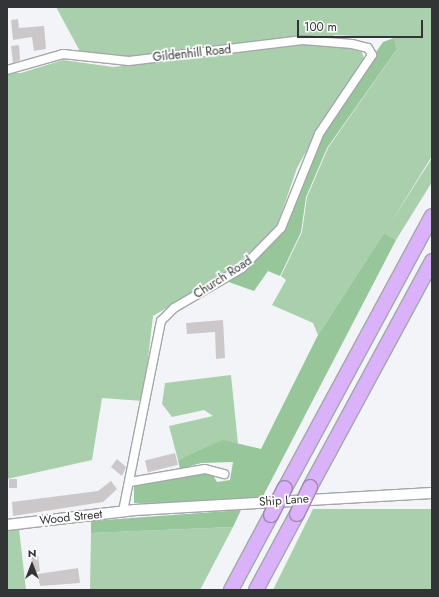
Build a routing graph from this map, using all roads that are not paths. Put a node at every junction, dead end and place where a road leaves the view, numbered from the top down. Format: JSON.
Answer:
{"nodes":[{"id":1,"x":372,"y":58,"type":"joint"},
{"id":2,"x":7,"y":70,"type":"edge"},
{"id":3,"x":432,"y":216,"type":"edge"},
{"id":4,"x":432,"y":261,"type":"edge"},
{"id":5,"x":224,"y":474,"type":"dead end"},
{"id":6,"x":130,"y":482,"type":"junction"},
{"id":7,"x":432,"y":493,"type":"edge"},
{"id":8,"x":135,"y":510,"type":"joint"},
{"id":9,"x":123,"y":512,"type":"junction"},
{"id":10,"x":7,"y":525,"type":"edge"},
{"id":11,"x":231,"y":590,"type":"edge"},
{"id":12,"x":256,"y":590,"type":"edge"}],
"edges":[{"from":1,"to":2,"type":"street","name":"Gildenhill Road"},
{"from":1,"to":6,"type":"street","name":"Church Road"},
{"from":3,"to":11,"type":"highway","bridge":true},
{"from":4,"to":12,"type":"highway","bridge":true},
{"from":5,"to":6,"type":"street"},
{"from":6,"to":9,"type":"street","name":"Church Road"},
{"from":7,"to":8,"type":"street","name":"Ship Lane"},
{"from":8,"to":9,"type":"street","name":"Wood Street"},
{"from":9,"to":10,"type":"street","name":"Wood Street"}]}
